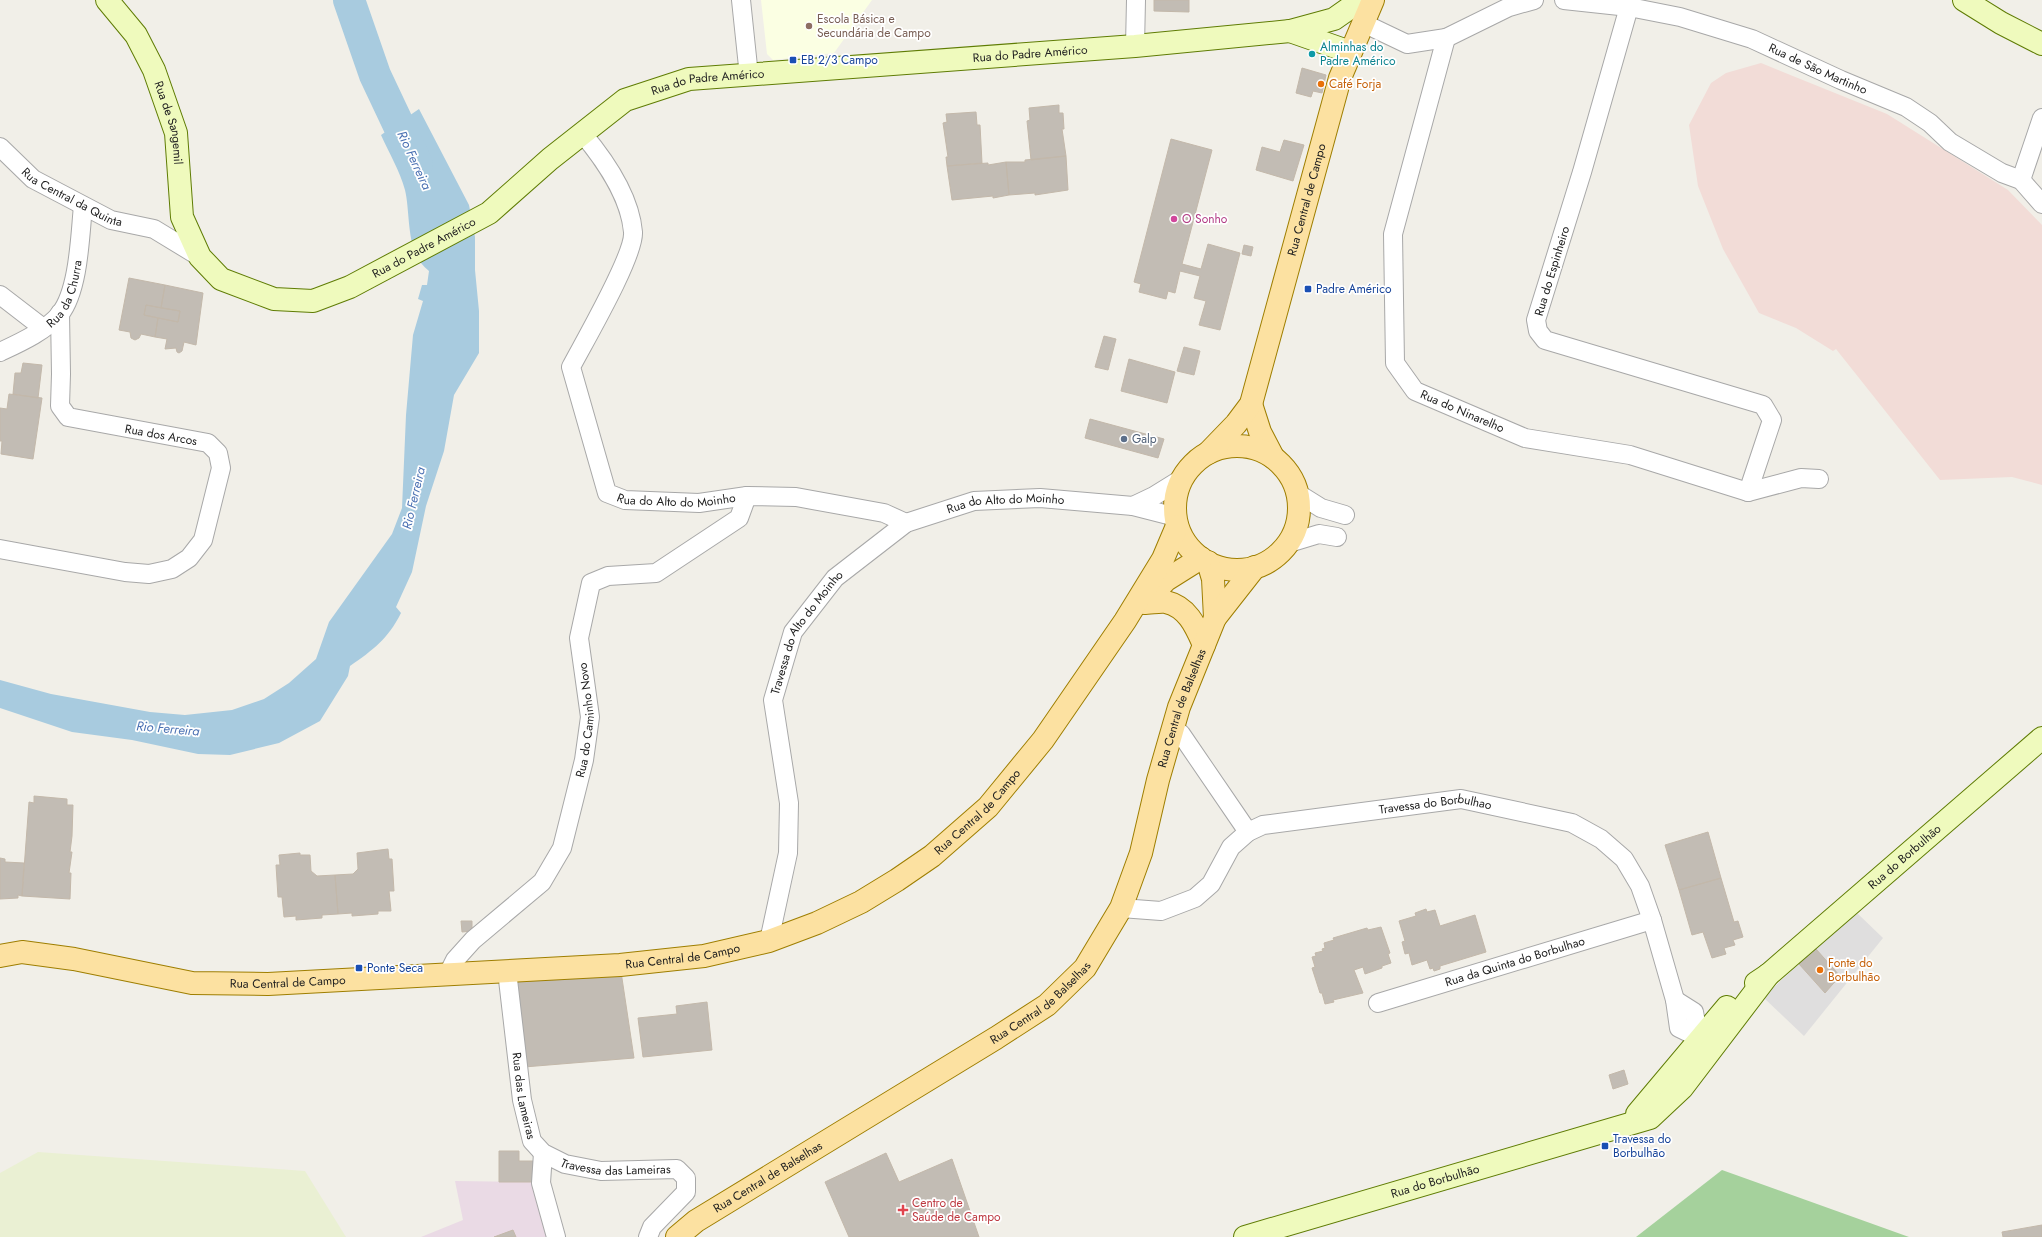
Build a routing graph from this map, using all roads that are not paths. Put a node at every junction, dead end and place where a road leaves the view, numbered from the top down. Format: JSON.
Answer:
{"nodes":[{"id":1,"x":107,"y":0,"type":"edge"},
{"id":2,"x":741,"y":0,"type":"edge"},
{"id":3,"x":1136,"y":0,"type":"edge"},
{"id":4,"x":1361,"y":0,"type":"edge"},
{"id":5,"x":1373,"y":0,"type":"edge"},
{"id":6,"x":1534,"y":0,"type":"edge"},
{"id":7,"x":1564,"y":0,"type":"edge"},
{"id":8,"x":1964,"y":0,"type":"edge"},
{"id":9,"x":1629,"y":7,"type":"junction"},
{"id":10,"x":1334,"y":19,"type":"junction"},
{"id":11,"x":1290,"y":31,"type":"junction"},
{"id":12,"x":1357,"y":37,"type":"junction"},
{"id":13,"x":1446,"y":38,"type":"junction"},
{"id":14,"x":2042,"y":44,"type":"edge"},
{"id":15,"x":1135,"y":46,"type":"junction"},
{"id":16,"x":749,"y":76,"type":"junction"},
{"id":17,"x":2042,"y":118,"type":"edge"},
{"id":18,"x":582,"y":133,"type":"junction"},
{"id":19,"x":0,"y":147,"type":"edge"},
{"id":20,"x":2021,"y":180,"type":"junction"},
{"id":21,"x":2042,"y":204,"type":"edge"},
{"id":22,"x":83,"y":206,"type":"junction"},
{"id":23,"x":182,"y":217,"type":"junction"},
{"id":24,"x":154,"y":228,"type":"junction"},
{"id":25,"x":200,"y":257,"type":"junction"},
{"id":26,"x":1,"y":292,"type":"edge"},
{"id":27,"x":60,"y":314,"type":"junction"},
{"id":28,"x":43,"y":328,"type":"junction"},
{"id":29,"x":0,"y":352,"type":"edge"},
{"id":30,"x":1251,"y":404,"type":"junction"},
{"id":31,"x":1208,"y":453,"type":"junction"},
{"id":32,"x":1273,"y":457,"type":"junction"},
{"id":33,"x":1183,"y":478,"type":"junction"},
{"id":34,"x":1819,"y":479,"type":"dead end"},
{"id":35,"x":1748,"y":492,"type":"junction"},
{"id":36,"x":1297,"y":493,"type":"junction"},
{"id":37,"x":747,"y":496,"type":"junction"},
{"id":38,"x":1133,"y":506,"type":"junction"},
{"id":39,"x":1345,"y":515,"type":"dead end"},
{"id":40,"x":1177,"y":521,"type":"junction"},
{"id":41,"x":906,"y":523,"type":"junction"},
{"id":42,"x":1337,"y":537,"type":"dead end"},
{"id":43,"x":1286,"y":544,"type":"junction"},
{"id":44,"x":0,"y":549,"type":"edge"},
{"id":45,"x":1204,"y":560,"type":"junction"},
{"id":46,"x":1255,"y":567,"type":"junction"},
{"id":47,"x":1144,"y":603,"type":"junction"},
{"id":48,"x":1215,"y":618,"type":"junction"},
{"id":49,"x":1125,"y":621,"type":"junction"},
{"id":50,"x":1204,"y":645,"type":"junction"},
{"id":51,"x":1173,"y":727,"type":"junction"},
{"id":52,"x":2042,"y":738,"type":"edge"},
{"id":53,"x":1248,"y":832,"type":"junction"},
{"id":54,"x":1121,"y":908,"type":"junction"},
{"id":55,"x":1652,"y":920,"type":"junction"},
{"id":56,"x":770,"y":941,"type":"junction"},
{"id":57,"x":0,"y":956,"type":"edge"},
{"id":58,"x":507,"y":972,"type":"junction"},
{"id":59,"x":448,"y":974,"type":"junction"},
{"id":60,"x":1378,"y":1003,"type":"dead end"},
{"id":61,"x":1707,"y":1042,"type":"junction"},
{"id":62,"x":1625,"y":1126,"type":"junction"},
{"id":63,"x":543,"y":1153,"type":"junction"},
{"id":64,"x":556,"y":1237,"type":"edge"},
{"id":65,"x":648,"y":1237,"type":"edge"},
{"id":66,"x":677,"y":1237,"type":"edge"},
{"id":67,"x":1245,"y":1237,"type":"edge"}],
"edges":[{"from":1,"to":23,"type":"street","name":"Rua de Sangemil"},
{"from":2,"to":16,"type":"street"},
{"from":3,"to":15,"type":"street"},
{"from":4,"to":10,"type":"street","name":"Rua do Padre Américo"},
{"from":5,"to":12,"type":"main road","name":"Rua Central de Campo"},
{"from":6,"to":13,"type":"street"},
{"from":7,"to":9,"type":"street","name":"Rua de São Martinho"},
{"from":8,"to":14,"type":"street"},
{"from":9,"to":20,"type":"street","name":"Rua de São Martinho"},
{"from":9,"to":35,"type":"street","name":"Rua do Espinheiro"},
{"from":10,"to":11,"type":"street","name":"Rua do Padre Américo"},
{"from":10,"to":12,"type":"street"},
{"from":11,"to":12,"type":"street","name":"Rua do Padre Américo"},
{"from":11,"to":15,"type":"street","name":"Rua do Padre Américo"},
{"from":12,"to":13,"type":"street"},
{"from":12,"to":30,"type":"main road","name":"Rua Central de Campo"},
{"from":13,"to":35,"type":"street","name":"Rua do Ninarelho"},
{"from":15,"to":16,"type":"street","name":"Rua do Padre Américo"},
{"from":16,"to":18,"type":"street","name":"Rua do Padre Américo"},
{"from":17,"to":20,"type":"street"},
{"from":18,"to":25,"type":"street","name":"Rua do Padre Américo"},
{"from":18,"to":37,"type":"street","name":"Rua do Alto do Moinho"},
{"from":19,"to":22,"type":"street","name":"Rua Central da Quinta"},
{"from":20,"to":21,"type":"street","name":"Rua de São Martinho"},
{"from":22,"to":24,"type":"street","name":"Rua Central da Quinta"},
{"from":22,"to":27,"type":"street","name":"Rua da Churra"},
{"from":23,"to":24,"type":"street"},
{"from":23,"to":25,"type":"street","name":"Rua de Sangemil"},
{"from":24,"to":25,"type":"street","name":"Rua Central da Quinta"},
{"from":26,"to":28,"type":"street"},
{"from":27,"to":28,"type":"street","name":"Rua da Churra"},
{"from":27,"to":44,"type":"street","name":"Rua dos Arcos"},
{"from":28,"to":29,"type":"street","name":"Rua da Churra"},
{"from":30,"to":31,"type":"main road","name":"Rua Central de Campo"},
{"from":30,"to":32,"type":"main road"},
{"from":31,"to":32,"type":"main road"},
{"from":31,"to":33,"type":"main road"},
{"from":32,"to":36,"type":"main road"},
{"from":33,"to":38,"type":"street"},
{"from":33,"to":40,"type":"main road"},
{"from":34,"to":35,"type":"street"},
{"from":36,"to":39,"type":"street"},
{"from":36,"to":43,"type":"main road"},
{"from":37,"to":41,"type":"street","name":"Rua do Alto do Moinho"},
{"from":37,"to":59,"type":"street","name":"Rua do Caminho Novo"},
{"from":38,"to":40,"type":"street","name":"Rua do Alto do Moinho"},
{"from":38,"to":41,"type":"street","name":"Rua do Alto do Moinho"},
{"from":40,"to":45,"type":"main road"},
{"from":40,"to":49,"type":"main road","name":"Rua Central de Campo"},
{"from":41,"to":56,"type":"street","name":"Travessa do Alto do Moinho"},
{"from":42,"to":43,"type":"street"},
{"from":43,"to":46,"type":"main road"},
{"from":45,"to":46,"type":"main road"},
{"from":45,"to":47,"type":"main road"},
{"from":45,"to":48,"type":"main road","name":"Rua Central de Balselhas"},
{"from":46,"to":48,"type":"main road","name":"Rua Central de Balselhas"},
{"from":47,"to":49,"type":"main road"},
{"from":47,"to":50,"type":"main road"},
{"from":48,"to":50,"type":"main road","name":"Rua Central de Balselhas"},
{"from":49,"to":56,"type":"main road","name":"Rua Central de Campo"},
{"from":50,"to":51,"type":"main road","name":"Rua Central de Balselhas"},
{"from":51,"to":53,"type":"street"},
{"from":51,"to":54,"type":"main road","name":"Rua Central de Balselhas"},
{"from":52,"to":61,"type":"street","name":"Rua do Borbulhão"},
{"from":53,"to":54,"type":"street","name":"Travessa do Borbulhao"},
{"from":53,"to":55,"type":"street","name":"Travessa do Borbulhao"},
{"from":54,"to":66,"type":"main road","name":"Rua Central de Balselhas"},
{"from":55,"to":60,"type":"street","name":"Rua da Quinta do Borbulhao"},
{"from":55,"to":61,"type":"street","name":"Travessa do Borbulhao"},
{"from":56,"to":58,"type":"main road","name":"Rua Central de Campo"},
{"from":57,"to":59,"type":"main road","name":"Rua Central de Campo"},
{"from":58,"to":59,"type":"main road","name":"Rua Central de Campo"},
{"from":58,"to":63,"type":"street","name":"Rua das Lameiras"},
{"from":61,"to":62,"type":"street","name":"Rua do Borbulhão"},
{"from":61,"to":62,"type":"street","name":"Rua do Borbulhão"},
{"from":62,"to":67,"type":"street","name":"Rua do Borbulhão"},
{"from":63,"to":64,"type":"street","name":"Rua das Lameiras"},
{"from":63,"to":65,"type":"street","name":"Travessa das Lameiras"}]}
